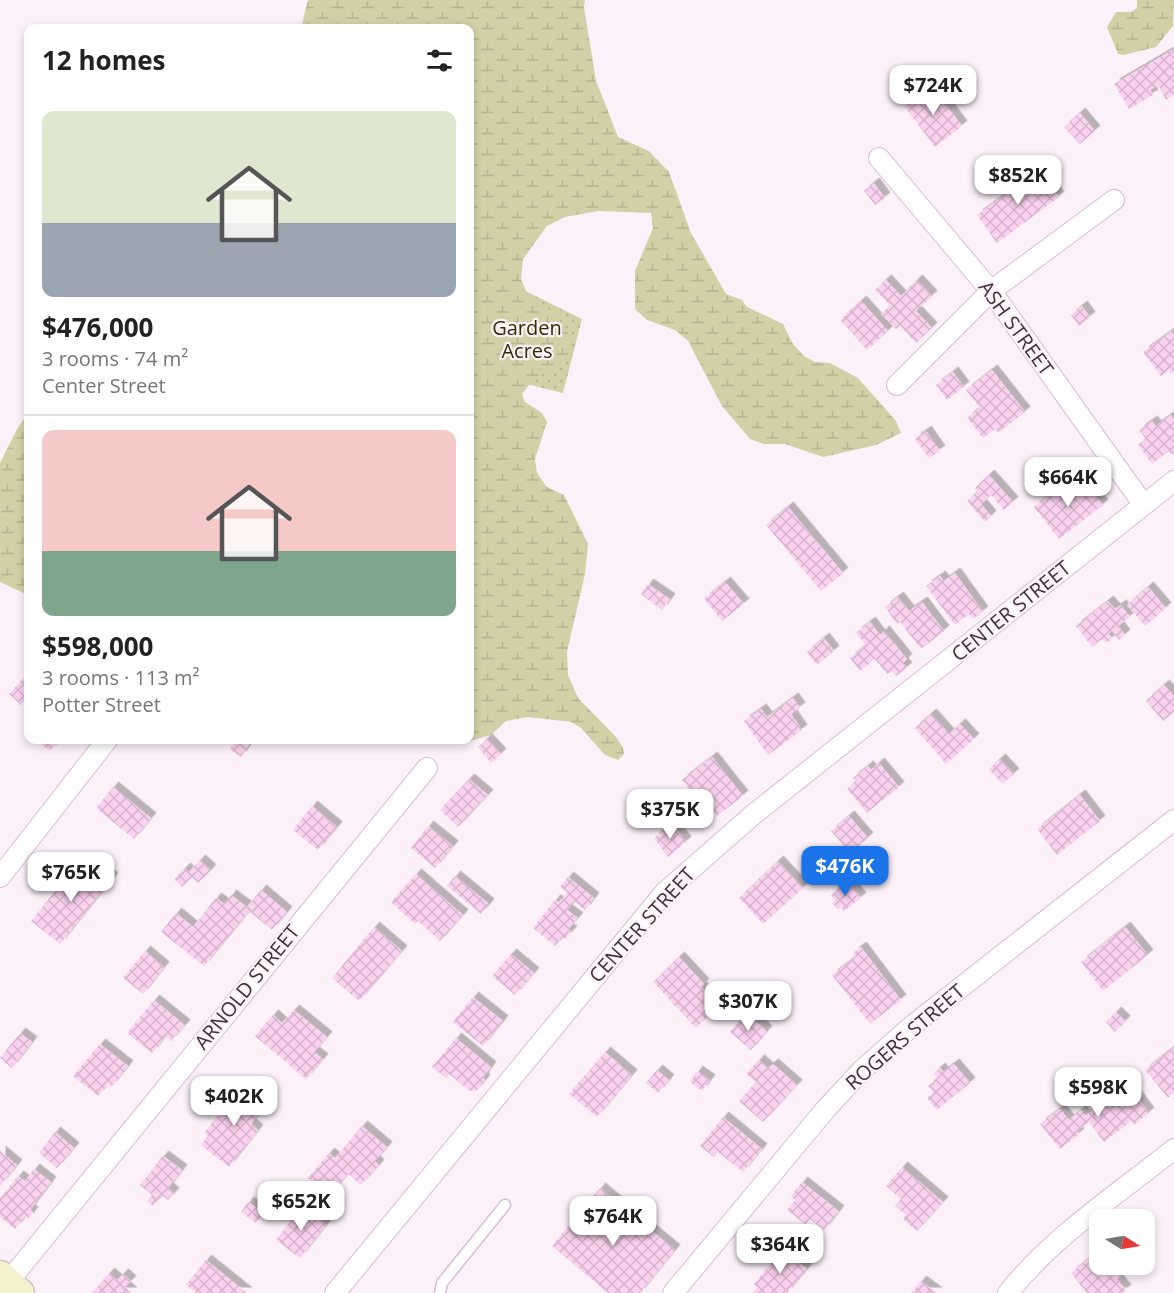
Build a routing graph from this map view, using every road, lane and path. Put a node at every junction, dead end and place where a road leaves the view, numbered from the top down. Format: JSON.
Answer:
{"nodes":[{"id":1,"x":879,"y":158,"type":"dead end"},
{"id":2,"x":1114,"y":200,"type":"dead end"},
{"id":3,"x":991,"y":291,"type":"junction"},
{"id":4,"x":897,"y":385,"type":"dead end"},
{"id":5,"x":1174,"y":481,"type":"edge"},
{"id":6,"x":1143,"y":504,"type":"junction"},
{"id":7,"x":104,"y":744,"type":"edge"},
{"id":8,"x":427,"y":768,"type":"dead end"},
{"id":9,"x":1174,"y":820,"type":"edge"},
{"id":10,"x":0,"y":877,"type":"edge"},
{"id":11,"x":1174,"y":1149,"type":"edge"},
{"id":12,"x":505,"y":1205,"type":"dead end"},
{"id":13,"x":7,"y":1285,"type":"edge"},
{"id":14,"x":335,"y":1293,"type":"edge"},
{"id":15,"x":440,"y":1293,"type":"edge"},
{"id":16,"x":673,"y":1293,"type":"edge"},
{"id":17,"x":1008,"y":1293,"type":"edge"}],
"edges":[{"from":1,"to":3,"type":"street","name":"ASH STREET"},
{"from":2,"to":3,"type":"street"},
{"from":3,"to":4,"type":"street"},
{"from":3,"to":6,"type":"street","name":"ASH STREET"},
{"from":5,"to":6,"type":"street","name":"CENTER STREET"},
{"from":6,"to":14,"type":"street","name":"CENTER STREET"},
{"from":7,"to":10,"type":"street"},
{"from":8,"to":13,"type":"street","name":"ARNOLD STREET"},
{"from":9,"to":16,"type":"street","name":"ROGERS STREET"},
{"from":11,"to":17,"type":"street"},
{"from":12,"to":15,"type":"lane"}]}
